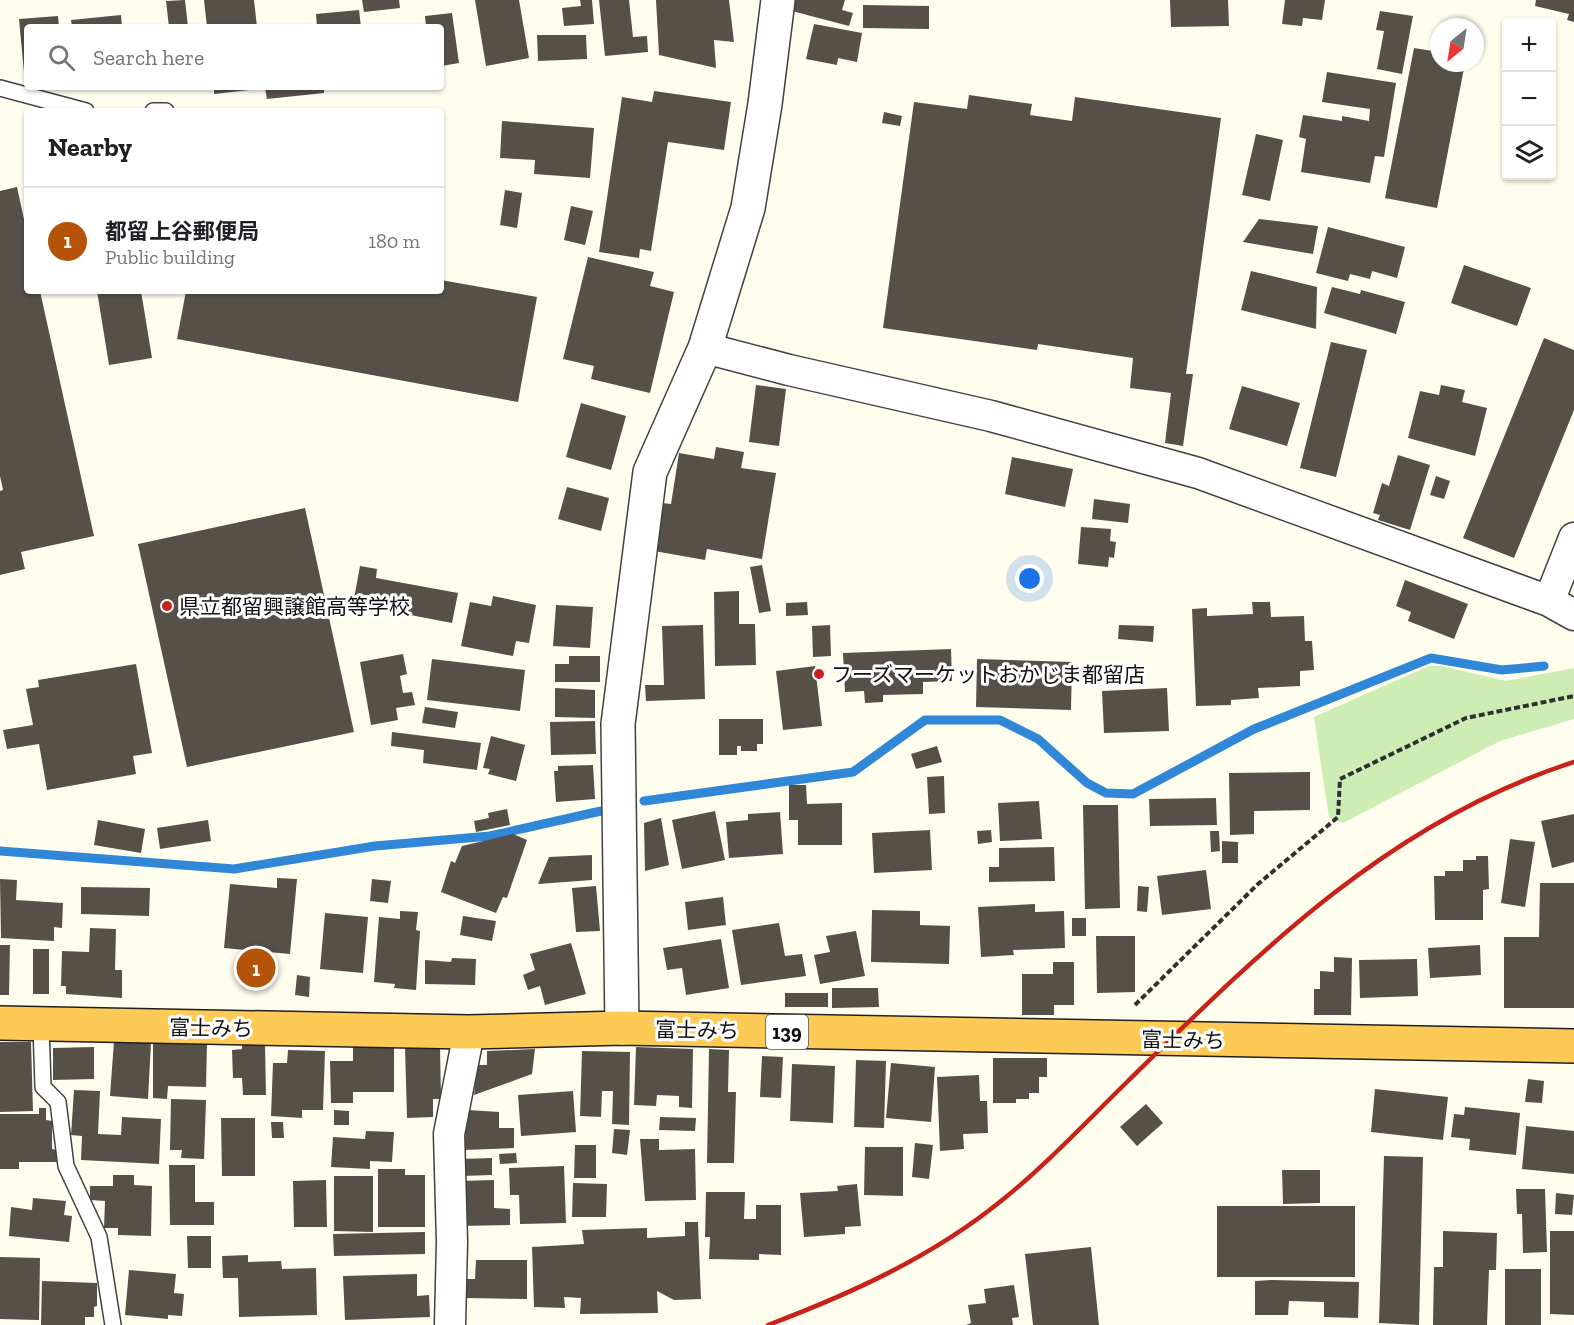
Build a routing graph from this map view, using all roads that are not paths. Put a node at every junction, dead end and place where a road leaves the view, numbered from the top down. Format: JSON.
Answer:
{"nodes":[{"id":1,"x":778,"y":0,"type":"edge"},
{"id":2,"x":0,"y":88,"type":"edge"},
{"id":3,"x":75,"y":108,"type":"edge"},
{"id":4,"x":705,"y":348,"type":"junction"},
{"id":5,"x":1574,"y":538,"type":"edge"},
{"id":6,"x":1562,"y":608,"type":"edge"},
{"id":7,"x":0,"y":1023,"type":"edge"},
{"id":8,"x":41,"y":1024,"type":"junction"},
{"id":9,"x":622,"y":1028,"type":"junction"},
{"id":10,"x":470,"y":1032,"type":"junction"},
{"id":11,"x":1574,"y":1046,"type":"edge"},
{"id":12,"x":113,"y":1325,"type":"edge"},
{"id":13,"x":450,"y":1325,"type":"edge"}],
"edges":[{"from":1,"to":4,"type":"street"},
{"from":2,"to":3,"type":"lane"},
{"from":4,"to":6,"type":"street"},
{"from":4,"to":9,"type":"street"},
{"from":5,"to":6,"type":"street"},
{"from":7,"to":8,"type":"highway","name":"富士みち","number":"139"},
{"from":8,"to":10,"type":"highway","name":"富士みち","number":"139"},
{"from":8,"to":12,"type":"lane"},
{"from":9,"to":10,"type":"highway","name":"富士みち","number":"139"},
{"from":9,"to":11,"type":"highway","name":"富士みち","number":"139"},
{"from":10,"to":13,"type":"street"}]}
